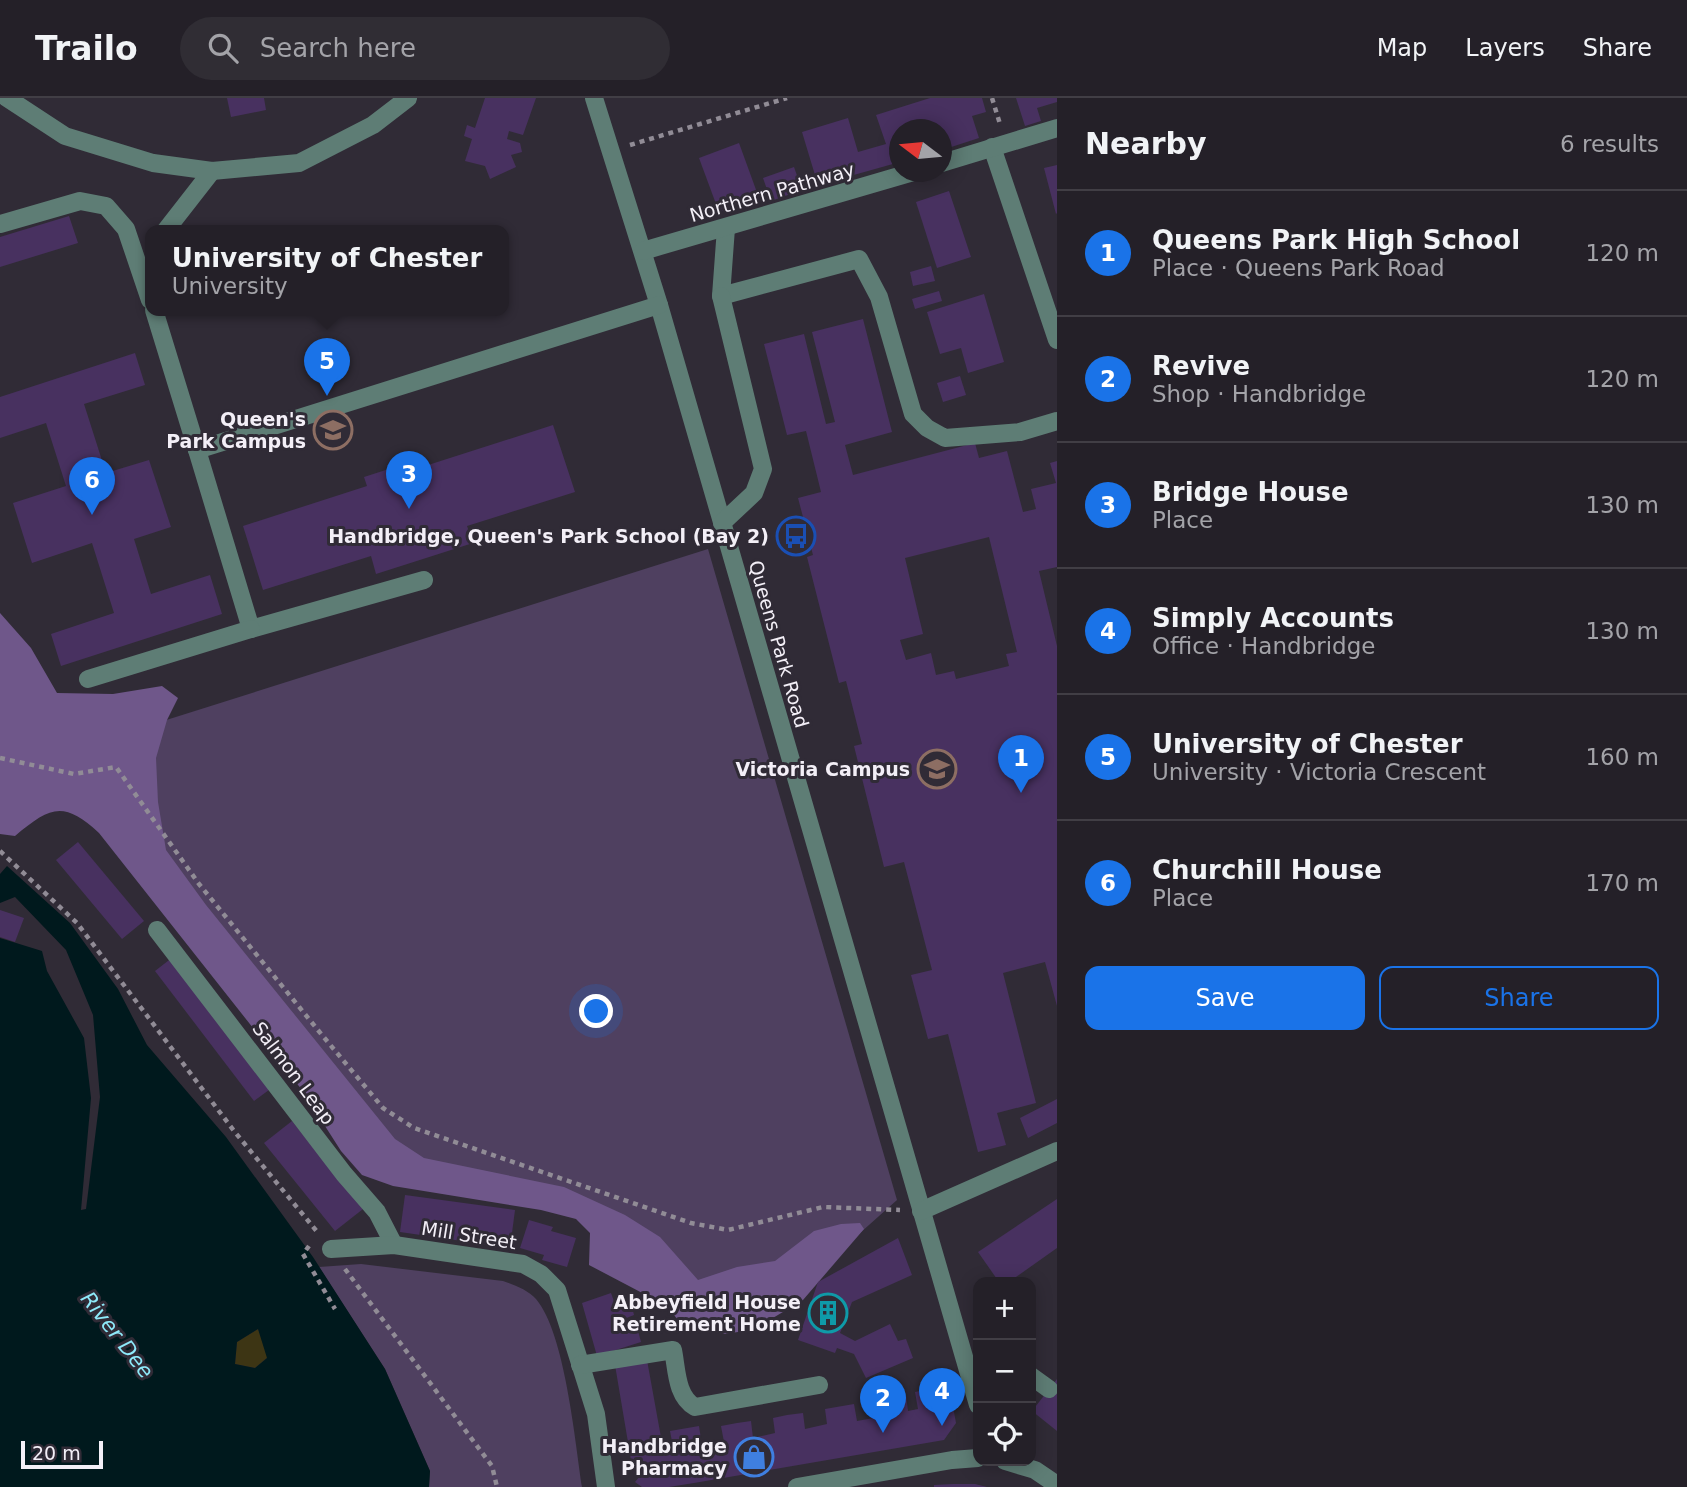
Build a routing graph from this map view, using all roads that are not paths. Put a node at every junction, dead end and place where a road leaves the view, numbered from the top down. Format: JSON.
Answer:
{"nodes":[{"id":1,"x":7,"y":98,"type":"edge"},
{"id":2,"x":408,"y":98,"type":"edge"},
{"id":3,"x":594,"y":98,"type":"edge"},
{"id":4,"x":1057,"y":128,"type":"edge"},
{"id":5,"x":992,"y":147,"type":"junction"},
{"id":6,"x":952,"y":160,"type":"edge"},
{"id":7,"x":212,"y":171,"type":"junction"},
{"id":8,"x":889,"y":179,"type":"edge"},
{"id":9,"x":0,"y":223,"type":"edge"},
{"id":10,"x":170,"y":225,"type":"edge"},
{"id":11,"x":726,"y":228,"type":"junction"},
{"id":12,"x":643,"y":251,"type":"junction"},
{"id":13,"x":145,"y":256,"type":"edge"},
{"id":14,"x":138,"y":265,"type":"junction"},
{"id":15,"x":145,"y":285,"type":"edge"},
{"id":16,"x":721,"y":296,"type":"junction"},
{"id":17,"x":659,"y":305,"type":"junction"},
{"id":18,"x":156,"y":316,"type":"edge"},
{"id":19,"x":1057,"y":340,"type":"edge"},
{"id":20,"x":1057,"y":421,"type":"edge"},
{"id":21,"x":197,"y":450,"type":"junction"},
{"id":22,"x":722,"y":523,"type":"junction"},
{"id":23,"x":424,"y":580,"type":"dead end"},
{"id":24,"x":251,"y":629,"type":"junction"},
{"id":25,"x":88,"y":679,"type":"dead end"},
{"id":26,"x":157,"y":930,"type":"dead end"},
{"id":27,"x":1057,"y":1151,"type":"edge"},
{"id":28,"x":921,"y":1211,"type":"junction"},
{"id":29,"x":394,"y":1245,"type":"junction"},
{"id":30,"x":331,"y":1250,"type":"road end"},
{"id":31,"x":580,"y":1366,"type":"junction"},
{"id":32,"x":1036,"y":1380,"type":"edge"},
{"id":33,"x":973,"y":1384,"type":"edge"},
{"id":34,"x":819,"y":1385,"type":"dead end"},
{"id":35,"x":1049,"y":1389,"type":"dead end"},
{"id":36,"x":973,"y":1458,"type":"edge"},
{"id":37,"x":1020,"y":1466,"type":"edge"},
{"id":38,"x":1057,"y":1485,"type":"edge"},
{"id":39,"x":606,"y":1487,"type":"edge"},
{"id":40,"x":797,"y":1487,"type":"edge"}],
"edges":[{"from":1,"to":7,"type":"street"},
{"from":2,"to":7,"type":"street"},
{"from":3,"to":12,"type":"street","name":"Queens Park Road"},
{"from":4,"to":5,"type":"street"},
{"from":5,"to":6,"type":"street"},
{"from":5,"to":19,"type":"street"},
{"from":7,"to":10,"type":"street"},
{"from":8,"to":11,"type":"street","name":"Northern Pathway"},
{"from":9,"to":14,"type":"street"},
{"from":11,"to":12,"type":"street","name":"Northern Pathway"},
{"from":11,"to":16,"type":"street"},
{"from":12,"to":17,"type":"street","name":"Queens Park Road"},
{"from":13,"to":14,"type":"street"},
{"from":14,"to":15,"type":"street"},
{"from":16,"to":20,"type":"street"},
{"from":16,"to":22,"type":"street"},
{"from":17,"to":21,"type":"street"},
{"from":17,"to":22,"type":"street","name":"Queens Park Road"},
{"from":18,"to":21,"type":"street"},
{"from":21,"to":24,"type":"street"},
{"from":22,"to":28,"type":"street","name":"Queens Park Road"},
{"from":23,"to":24,"type":"street"},
{"from":24,"to":25,"type":"street"},
{"from":26,"to":29,"type":"street","name":"Salmon Leap"},
{"from":27,"to":28,"type":"street"},
{"from":28,"to":33,"type":"street","name":"Queens Park Road"},
{"from":29,"to":30,"type":"street","name":"Mill Street"},
{"from":29,"to":31,"type":"street","name":"Mill Street"},
{"from":31,"to":34,"type":"street"},
{"from":31,"to":39,"type":"street","name":"Mill Street"},
{"from":32,"to":35,"type":"street"},
{"from":36,"to":40,"type":"street"},
{"from":37,"to":38,"type":"street"}]}
